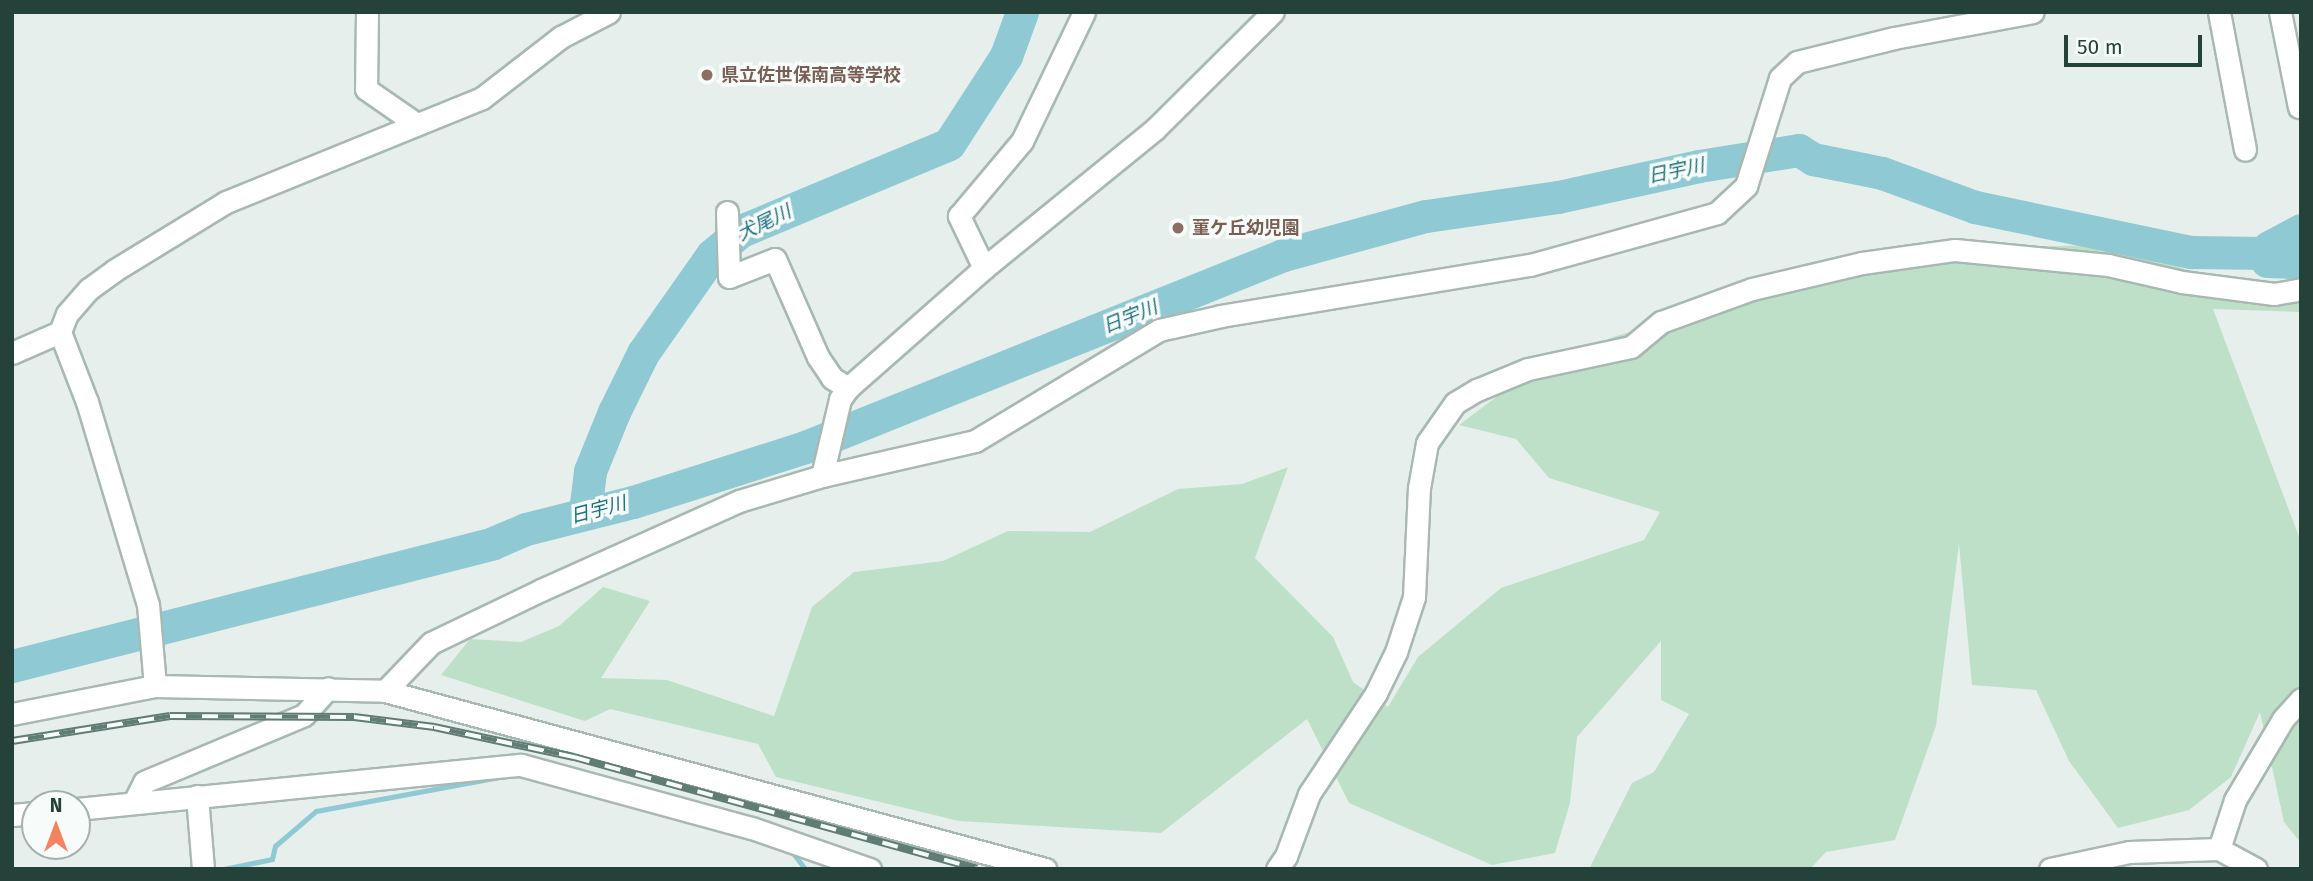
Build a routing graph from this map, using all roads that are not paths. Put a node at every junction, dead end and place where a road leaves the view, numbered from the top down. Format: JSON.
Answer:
{"nodes":[{"id":1,"x":367,"y":12,"type":"edge"},
{"id":2,"x":609,"y":12,"type":"edge"},
{"id":3,"x":1084,"y":12,"type":"edge"},
{"id":4,"x":2033,"y":12,"type":"edge"},
{"id":5,"x":2219,"y":12,"type":"edge"},
{"id":6,"x":2280,"y":12,"type":"edge"},
{"id":7,"x":1265,"y":16,"type":"edge"},
{"id":8,"x":2299,"y":107,"type":"dead end"},
{"id":9,"x":415,"y":123,"type":"junction"},
{"id":10,"x":2245,"y":150,"type":"dead end"},
{"id":11,"x":727,"y":212,"type":"dead end"},
{"id":12,"x":984,"y":268,"type":"junction"},
{"id":13,"x":2301,"y":289,"type":"edge"},
{"id":14,"x":60,"y":332,"type":"junction"},
{"id":15,"x":12,"y":353,"type":"edge"},
{"id":16,"x":844,"y":393,"type":"junction"},
{"id":17,"x":823,"y":469,"type":"junction"},
{"id":18,"x":155,"y":679,"type":"junction"},
{"id":19,"x":328,"y":688,"type":"junction"},
{"id":20,"x":385,"y":691,"type":"junction"},
{"id":21,"x":2301,"y":699,"type":"edge"},
{"id":22,"x":12,"y":714,"type":"edge"},
{"id":23,"x":197,"y":796,"type":"junction"},
{"id":24,"x":134,"y":802,"type":"junction"},
{"id":25,"x":91,"y":807,"type":"edge"},
{"id":26,"x":2219,"y":849,"type":"junction"},
{"id":27,"x":202,"y":867,"type":"edge"},
{"id":28,"x":870,"y":869,"type":"edge"},
{"id":29,"x":1045,"y":869,"type":"edge"},
{"id":30,"x":1277,"y":869,"type":"edge"},
{"id":31,"x":2050,"y":869,"type":"edge"},
{"id":32,"x":2256,"y":869,"type":"edge"}],
"edges":[{"from":1,"to":9,"type":"street"},
{"from":2,"to":9,"type":"street"},
{"from":3,"to":12,"type":"street"},
{"from":4,"to":17,"type":"street"},
{"from":5,"to":10,"type":"street"},
{"from":6,"to":8,"type":"street"},
{"from":7,"to":12,"type":"street"},
{"from":9,"to":14,"type":"street"},
{"from":11,"to":16,"type":"street"},
{"from":12,"to":16,"type":"street"},
{"from":13,"to":30,"type":"street"},
{"from":14,"to":15,"type":"street"},
{"from":14,"to":18,"type":"street"},
{"from":16,"to":17,"type":"street"},
{"from":17,"to":20,"type":"street"},
{"from":18,"to":19,"type":"street"},
{"from":18,"to":22,"type":"street"},
{"from":19,"to":20,"type":"street"},
{"from":19,"to":24,"type":"street"},
{"from":20,"to":29,"type":"street"},
{"from":21,"to":26,"type":"street"},
{"from":23,"to":24,"type":"street"},
{"from":23,"to":27,"type":"street"},
{"from":23,"to":28,"type":"street"},
{"from":24,"to":25,"type":"street"},
{"from":26,"to":31,"type":"street"},
{"from":26,"to":32,"type":"street"}]}
